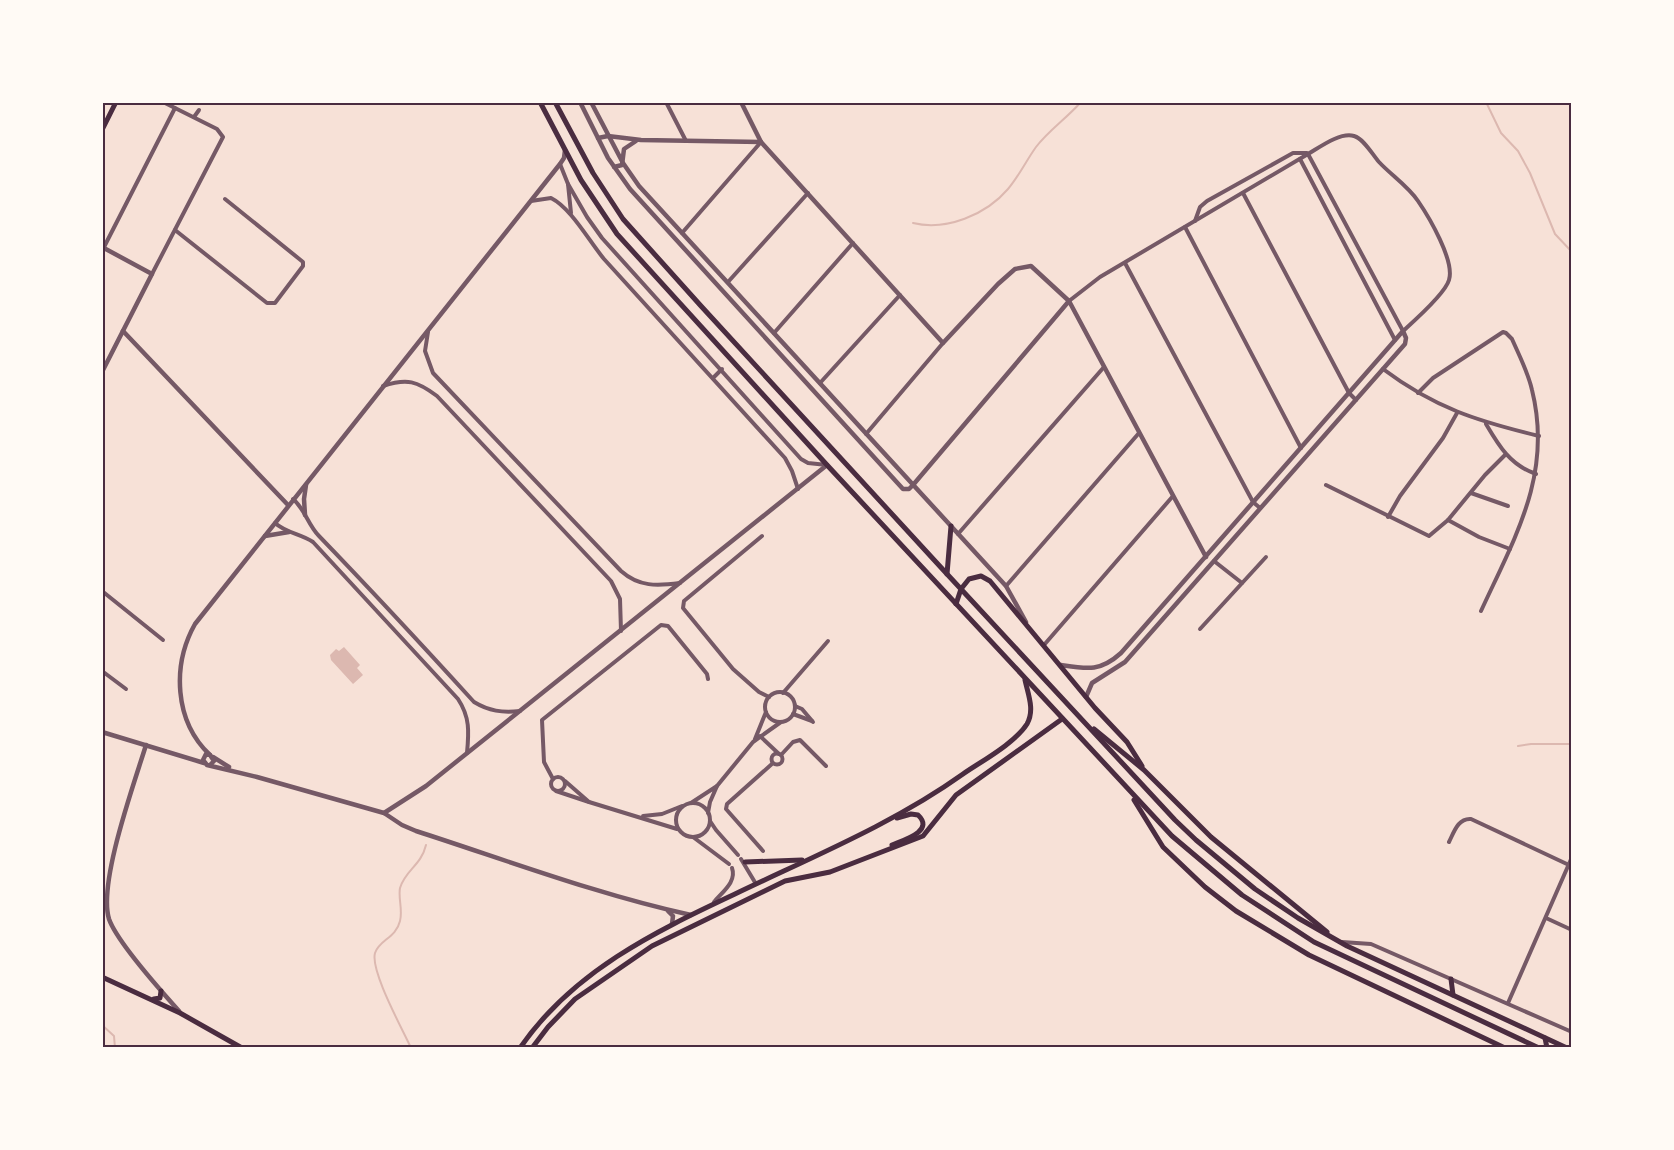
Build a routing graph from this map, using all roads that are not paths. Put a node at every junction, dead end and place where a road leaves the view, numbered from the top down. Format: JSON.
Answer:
{"nodes":[{"id":1,"x":116,"y":102,"type":"edge"},
{"id":2,"x":163,"y":102,"type":"edge"},
{"id":3,"x":540,"y":102,"type":"edge"},
{"id":4,"x":555,"y":102,"type":"edge"},
{"id":5,"x":580,"y":102,"type":"edge"},
{"id":6,"x":591,"y":102,"type":"edge"},
{"id":7,"x":666,"y":102,"type":"edge"},
{"id":8,"x":741,"y":102,"type":"edge"},
{"id":9,"x":176,"y":108,"type":"junction"},
{"id":10,"x":199,"y":110,"type":"dead end"},
{"id":11,"x":194,"y":117,"type":"junction"},
{"id":12,"x":102,"y":130,"type":"edge"},
{"id":13,"x":608,"y":136,"type":"junction"},
{"id":14,"x":598,"y":138,"type":"junction"},
{"id":15,"x":641,"y":140,"type":"junction"},
{"id":16,"x":686,"y":141,"type":"junction"},
{"id":17,"x":761,"y":142,"type":"junction"},
{"id":18,"x":565,"y":150,"type":"junction"},
{"id":19,"x":1308,"y":154,"type":"junction"},
{"id":20,"x":1300,"y":159,"type":"junction"},
{"id":21,"x":560,"y":164,"type":"junction"},
{"id":22,"x":623,"y":164,"type":"junction"},
{"id":23,"x":613,"y":167,"type":"junction"},
{"id":24,"x":568,"y":184,"type":"junction"},
{"id":25,"x":808,"y":193,"type":"junction"},
{"id":26,"x":1243,"y":193,"type":"junction"},
{"id":27,"x":225,"y":199,"type":"dead end"},
{"id":28,"x":531,"y":201,"type":"junction"},
{"id":29,"x":571,"y":214,"type":"junction"},
{"id":30,"x":1195,"y":222,"type":"junction"},
{"id":31,"x":1185,"y":227,"type":"junction"},
{"id":32,"x":175,"y":230,"type":"junction"},
{"id":33,"x":682,"y":233,"type":"junction"},
{"id":34,"x":853,"y":243,"type":"junction"},
{"id":35,"x":103,"y":249,"type":"edge"},
{"id":36,"x":1125,"y":262,"type":"junction"},
{"id":37,"x":152,"y":274,"type":"junction"},
{"id":38,"x":728,"y":282,"type":"junction"},
{"id":39,"x":900,"y":295,"type":"junction"},
{"id":40,"x":1069,"y":301,"type":"junction"},
{"id":41,"x":1403,"y":331,"type":"junction"},
{"id":42,"x":123,"y":332,"type":"junction"},
{"id":43,"x":428,"y":332,"type":"junction"},
{"id":44,"x":774,"y":333,"type":"junction"},
{"id":45,"x":1395,"y":340,"type":"junction"},
{"id":46,"x":943,"y":343,"type":"junction"},
{"id":47,"x":792,"y":352,"type":"junction"},
{"id":48,"x":785,"y":359,"type":"junction"},
{"id":49,"x":802,"y":364,"type":"junction"},
{"id":50,"x":1104,"y":367,"type":"junction"},
{"id":51,"x":722,"y":369,"type":"junction"},
{"id":52,"x":1383,"y":369,"type":"junction"},
{"id":53,"x":795,"y":371,"type":"junction"},
{"id":54,"x":102,"y":372,"type":"edge"},
{"id":55,"x":713,"y":378,"type":"junction"},
{"id":56,"x":820,"y":383,"type":"junction"},
{"id":57,"x":382,"y":386,"type":"junction"},
{"id":58,"x":1349,"y":393,"type":"junction"},
{"id":59,"x":1418,"y":393,"type":"junction"},
{"id":60,"x":1356,"y":400,"type":"junction"},
{"id":61,"x":1457,"y":413,"type":"junction"},
{"id":62,"x":1486,"y":424,"type":"junction"},
{"id":63,"x":1139,"y":433,"type":"junction"},
{"id":64,"x":866,"y":434,"type":"junction"},
{"id":65,"x":1539,"y":436,"type":"junction"},
{"id":66,"x":1301,"y":448,"type":"junction"},
{"id":67,"x":1505,"y":455,"type":"junction"},
{"id":68,"x":827,"y":465,"type":"junction"},
{"id":69,"x":1536,"y":474,"type":"junction"},
{"id":70,"x":307,"y":482,"type":"junction"},
{"id":71,"x":913,"y":485,"type":"junction"},
{"id":72,"x":1326,"y":485,"type":"dead end"},
{"id":73,"x":798,"y":489,"type":"junction"},
{"id":74,"x":1471,"y":492,"type":"junction"},
{"id":75,"x":1173,"y":496,"type":"junction"},
{"id":76,"x":293,"y":499,"type":"junction"},
{"id":77,"x":1253,"y":502,"type":"junction"},
{"id":78,"x":288,"y":505,"type":"junction"},
{"id":79,"x":1508,"y":506,"type":"dead end"},
{"id":80,"x":1260,"y":508,"type":"junction"},
{"id":81,"x":305,"y":515,"type":"junction"},
{"id":82,"x":1388,"y":517,"type":"junction"},
{"id":83,"x":1448,"y":520,"type":"junction"},
{"id":84,"x":274,"y":523,"type":"junction"},
{"id":85,"x":951,"y":526,"type":"junction"},
{"id":86,"x":289,"y":532,"type":"junction"},
{"id":87,"x":958,"y":534,"type":"junction"},
{"id":88,"x":762,"y":536,"type":"dead end"},
{"id":89,"x":262,"y":537,"type":"junction"},
{"id":90,"x":1510,"y":549,"type":"junction"},
{"id":91,"x":1206,"y":557,"type":"junction"},
{"id":92,"x":1266,"y":557,"type":"dead end"},
{"id":93,"x":1214,"y":561,"type":"junction"},
{"id":94,"x":947,"y":574,"type":"junction"},
{"id":95,"x":681,"y":583,"type":"junction"},
{"id":96,"x":1242,"y":583,"type":"junction"},
{"id":97,"x":1006,"y":586,"type":"junction"},
{"id":98,"x":961,"y":589,"type":"junction"},
{"id":99,"x":102,"y":591,"type":"edge"},
{"id":100,"x":376,"y":595,"type":"junction"},
{"id":101,"x":369,"y":602,"type":"junction"},
{"id":102,"x":956,"y":604,"type":"junction"},
{"id":103,"x":1481,"y":611,"type":"dead end"},
{"id":104,"x":1029,"y":627,"type":"junction"},
{"id":105,"x":407,"y":628,"type":"junction"},
{"id":106,"x":1200,"y":629,"type":"dead end"},
{"id":107,"x":621,"y":631,"type":"junction"},
{"id":108,"x":400,"y":635,"type":"junction"},
{"id":109,"x":163,"y":640,"type":"dead end"},
{"id":110,"x":828,"y":641,"type":"dead end"},
{"id":111,"x":1044,"y":645,"type":"junction"},
{"id":112,"x":1061,"y":665,"type":"junction"},
{"id":113,"x":1092,"y":669,"type":"junction"},
{"id":114,"x":102,"y":671,"type":"edge"},
{"id":115,"x":1025,"y":678,"type":"junction"},
{"id":116,"x":708,"y":679,"type":"dead end"},
{"id":117,"x":1097,"y":679,"type":"junction"},
{"id":118,"x":126,"y":689,"type":"dead end"},
{"id":119,"x":783,"y":693,"type":"junction"},
{"id":120,"x":769,"y":697,"type":"junction"},
{"id":121,"x":1086,"y":697,"type":"junction"},
{"id":122,"x":795,"y":706,"type":"junction"},
{"id":123,"x":520,"y":711,"type":"junction"},
{"id":124,"x":766,"y":712,"type":"junction"},
{"id":125,"x":793,"y":714,"type":"junction"},
{"id":126,"x":1062,"y":719,"type":"junction"},
{"id":127,"x":1081,"y":719,"type":"junction"},
{"id":128,"x":782,"y":722,"type":"junction"},
{"id":129,"x":102,"y":732,"type":"edge"},
{"id":130,"x":760,"y":736,"type":"junction"},
{"id":131,"x":753,"y":742,"type":"junction"},
{"id":132,"x":146,"y":745,"type":"junction"},
{"id":133,"x":467,"y":754,"type":"junction"},
{"id":134,"x":178,"y":755,"type":"junction"},
{"id":135,"x":780,"y":755,"type":"junction"},
{"id":136,"x":208,"y":756,"type":"junction"},
{"id":137,"x":204,"y":763,"type":"junction"},
{"id":138,"x":773,"y":764,"type":"junction"},
{"id":139,"x":210,"y":765,"type":"junction"},
{"id":140,"x":826,"y":766,"type":"dead end"},
{"id":141,"x":1144,"y":770,"type":"junction"},
{"id":142,"x":257,"y":777,"type":"junction"},
{"id":143,"x":553,"y":779,"type":"junction"},
{"id":144,"x":565,"y":782,"type":"junction"},
{"id":145,"x":717,"y":786,"type":"junction"},
{"id":146,"x":556,"y":791,"type":"junction"},
{"id":147,"x":1128,"y":791,"type":"junction"},
{"id":148,"x":589,"y":802,"type":"junction"},
{"id":149,"x":687,"y":804,"type":"junction"},
{"id":150,"x":384,"y":813,"type":"junction"},
{"id":151,"x":636,"y":815,"type":"junction"},
{"id":152,"x":709,"y":816,"type":"junction"},
{"id":153,"x":678,"y":829,"type":"junction"},
{"id":154,"x":863,"y":833,"type":"junction"},
{"id":155,"x":692,"y":837,"type":"junction"},
{"id":156,"x":1449,"y":842,"type":"dead end"},
{"id":157,"x":763,"y":852,"type":"dead end"},
{"id":158,"x":1572,"y":857,"type":"edge"},
{"id":159,"x":741,"y":859,"type":"junction"},
{"id":160,"x":807,"y":860,"type":"junction"},
{"id":161,"x":1569,"y":865,"type":"junction"},
{"id":162,"x":830,"y":872,"type":"junction"},
{"id":163,"x":756,"y":884,"type":"junction"},
{"id":164,"x":711,"y":905,"type":"junction"},
{"id":165,"x":666,"y":909,"type":"junction"},
{"id":166,"x":691,"y":915,"type":"junction"},
{"id":167,"x":1546,"y":918,"type":"junction"},
{"id":168,"x":672,"y":924,"type":"junction"},
{"id":169,"x":1572,"y":930,"type":"edge"},
{"id":170,"x":1338,"y":941,"type":"junction"},
{"id":171,"x":102,"y":976,"type":"edge"},
{"id":172,"x":1451,"y":979,"type":"junction"},
{"id":173,"x":161,"y":991,"type":"junction"},
{"id":174,"x":1453,"y":995,"type":"junction"},
{"id":175,"x":150,"y":999,"type":"junction"},
{"id":176,"x":1508,"y":1003,"type":"junction"},
{"id":177,"x":180,"y":1013,"type":"junction"},
{"id":178,"x":1572,"y":1032,"type":"edge"},
{"id":179,"x":1544,"y":1037,"type":"junction"},
{"id":180,"x":242,"y":1048,"type":"edge"},
{"id":181,"x":520,"y":1048,"type":"edge"},
{"id":182,"x":532,"y":1048,"type":"edge"},
{"id":183,"x":1505,"y":1048,"type":"edge"},
{"id":184,"x":1539,"y":1048,"type":"edge"},
{"id":185,"x":1547,"y":1048,"type":"edge"},
{"id":186,"x":1567,"y":1048,"type":"edge"}],
"edges":[{"from":1,"to":12,"type":"main road"},
{"from":2,"to":9,"type":"street"},
{"from":3,"to":18,"type":"main road"},
{"from":4,"to":94,"type":"main road"},
{"from":5,"to":14,"type":"street"},
{"from":6,"to":13,"type":"street"},
{"from":7,"to":16,"type":"street"},
{"from":8,"to":17,"type":"street"},
{"from":9,"to":11,"type":"street"},
{"from":9,"to":35,"type":"street"},
{"from":10,"to":11,"type":"street"},
{"from":11,"to":32,"type":"street"},
{"from":13,"to":14,"type":"street"},
{"from":13,"to":15,"type":"street"},
{"from":13,"to":22,"type":"street"},
{"from":14,"to":23,"type":"street"},
{"from":15,"to":16,"type":"street"},
{"from":15,"to":22,"type":"street"},
{"from":16,"to":17,"type":"street"},
{"from":17,"to":25,"type":"street"},
{"from":17,"to":33,"type":"street"},
{"from":18,"to":21,"type":"street"},
{"from":18,"to":68,"type":"main road"},
{"from":19,"to":20,"type":"street"},
{"from":19,"to":30,"type":"street"},
{"from":19,"to":41,"type":"street"},
{"from":19,"to":41,"type":"street"},
{"from":20,"to":26,"type":"street"},
{"from":20,"to":45,"type":"street"},
{"from":21,"to":24,"type":"street"},
{"from":21,"to":28,"type":"street"},
{"from":22,"to":23,"type":"street"},
{"from":22,"to":33,"type":"street"},
{"from":23,"to":48,"type":"street"},
{"from":24,"to":29,"type":"street"},
{"from":24,"to":51,"type":"street"},
{"from":25,"to":34,"type":"street"},
{"from":25,"to":38,"type":"street"},
{"from":26,"to":30,"type":"street"},
{"from":26,"to":58,"type":"street"},
{"from":27,"to":32,"type":"street"},
{"from":28,"to":29,"type":"street"},
{"from":28,"to":43,"type":"street"},
{"from":29,"to":55,"type":"street"},
{"from":30,"to":31,"type":"street"},
{"from":31,"to":36,"type":"street"},
{"from":31,"to":66,"type":"street"},
{"from":32,"to":37,"type":"street"},
{"from":33,"to":38,"type":"street"},
{"from":34,"to":39,"type":"street"},
{"from":34,"to":44,"type":"street"},
{"from":35,"to":37,"type":"street"},
{"from":36,"to":40,"type":"street"},
{"from":36,"to":77,"type":"street"},
{"from":37,"to":42,"type":"street"},
{"from":38,"to":44,"type":"street"},
{"from":39,"to":46,"type":"street"},
{"from":39,"to":56,"type":"street"},
{"from":40,"to":46,"type":"street"},
{"from":40,"to":50,"type":"street"},
{"from":40,"to":71,"type":"street"},
{"from":41,"to":45,"type":"street"},
{"from":41,"to":52,"type":"street"},
{"from":42,"to":54,"type":"street"},
{"from":42,"to":78,"type":"street"},
{"from":43,"to":57,"type":"street"},
{"from":43,"to":95,"type":"street"},
{"from":44,"to":47,"type":"street"},
{"from":45,"to":58,"type":"street"},
{"from":46,"to":64,"type":"street"},
{"from":47,"to":48,"type":"street"},
{"from":47,"to":49,"type":"street"},
{"from":48,"to":53,"type":"street"},
{"from":49,"to":53,"type":"street"},
{"from":49,"to":56,"type":"street"},
{"from":50,"to":63,"type":"street"},
{"from":50,"to":87,"type":"street"},
{"from":51,"to":55,"type":"street"},
{"from":51,"to":68,"type":"street"},
{"from":52,"to":59,"type":"street"},
{"from":52,"to":60,"type":"street"},
{"from":53,"to":71,"type":"street"},
{"from":55,"to":73,"type":"street"},
{"from":56,"to":64,"type":"street"},
{"from":57,"to":70,"type":"street"},
{"from":57,"to":107,"type":"street"},
{"from":58,"to":60,"type":"street"},
{"from":58,"to":66,"type":"street"},
{"from":59,"to":61,"type":"street"},
{"from":59,"to":65,"type":"street"},
{"from":60,"to":80,"type":"street"},
{"from":61,"to":62,"type":"street"},
{"from":61,"to":82,"type":"street"},
{"from":62,"to":65,"type":"street"},
{"from":62,"to":67,"type":"street"},
{"from":63,"to":75,"type":"street"},
{"from":63,"to":97,"type":"street"},
{"from":64,"to":71,"type":"street"},
{"from":65,"to":69,"type":"street"},
{"from":66,"to":77,"type":"street"},
{"from":67,"to":69,"type":"street"},
{"from":67,"to":74,"type":"street"},
{"from":68,"to":73,"type":"street"},
{"from":68,"to":102,"type":"main road"},
{"from":69,"to":90,"type":"street"},
{"from":70,"to":76,"type":"street"},
{"from":70,"to":81,"type":"street"},
{"from":71,"to":85,"type":"street"},
{"from":72,"to":82,"type":"street"},
{"from":73,"to":95,"type":"street"},
{"from":74,"to":79,"type":"street"},
{"from":74,"to":83,"type":"street"},
{"from":75,"to":91,"type":"street"},
{"from":75,"to":111,"type":"street"},
{"from":76,"to":78,"type":"street"},
{"from":76,"to":81,"type":"street"},
{"from":77,"to":80,"type":"street"},
{"from":77,"to":91,"type":"street"},
{"from":78,"to":84,"type":"street"},
{"from":80,"to":93,"type":"street"},
{"from":81,"to":100,"type":"street"},
{"from":82,"to":83,"type":"street"},
{"from":83,"to":90,"type":"street"},
{"from":84,"to":86,"type":"street"},
{"from":84,"to":89,"type":"street"},
{"from":85,"to":87,"type":"street"},
{"from":85,"to":94,"type":"main road"},
{"from":86,"to":89,"type":"street"},
{"from":86,"to":101,"type":"street"},
{"from":87,"to":97,"type":"street"},
{"from":88,"to":120,"type":"street"},
{"from":89,"to":136,"type":"street"},
{"from":90,"to":103,"type":"street"},
{"from":91,"to":113,"type":"street"},
{"from":92,"to":96,"type":"street"},
{"from":93,"to":96,"type":"street"},
{"from":93,"to":117,"type":"street"},
{"from":94,"to":98,"type":"main road"},
{"from":95,"to":107,"type":"street"},
{"from":96,"to":106,"type":"street"},
{"from":97,"to":104,"type":"street"},
{"from":98,"to":102,"type":"main road"},
{"from":98,"to":104,"type":"main road"},
{"from":98,"to":127,"type":"main road"},
{"from":99,"to":109,"type":"street"},
{"from":100,"to":101,"type":"street"},
{"from":100,"to":105,"type":"street"},
{"from":101,"to":108,"type":"street"},
{"from":102,"to":115,"type":"main road"},
{"from":104,"to":111,"type":"main road"},
{"from":105,"to":108,"type":"street"},
{"from":105,"to":123,"type":"street"},
{"from":107,"to":123,"type":"street"},
{"from":108,"to":133,"type":"street"},
{"from":110,"to":119,"type":"street"},
{"from":111,"to":112,"type":"main road"},
{"from":112,"to":113,"type":"street"},
{"from":112,"to":121,"type":"main road"},
{"from":113,"to":117,"type":"street"},
{"from":114,"to":118,"type":"street"},
{"from":115,"to":126,"type":"main road"},
{"from":115,"to":154,"type":"main road"},
{"from":116,"to":143,"type":"street"},
{"from":117,"to":121,"type":"street"},
{"from":119,"to":120,"type":"street"},
{"from":119,"to":122,"type":"street"},
{"from":120,"to":124,"type":"street"},
{"from":121,"to":141,"type":"main road"},
{"from":122,"to":125,"type":"street"},
{"from":122,"to":125,"type":"street"},
{"from":123,"to":133,"type":"street"},
{"from":124,"to":128,"type":"street"},
{"from":124,"to":131,"type":"street"},
{"from":125,"to":128,"type":"street"},
{"from":126,"to":147,"type":"main road"},
{"from":126,"to":162,"type":"main road"},
{"from":127,"to":141,"type":"main road"},
{"from":127,"to":170,"type":"main road"},
{"from":128,"to":130,"type":"street"},
{"from":129,"to":132,"type":"street"},
{"from":130,"to":131,"type":"street"},
{"from":130,"to":135,"type":"street"},
{"from":131,"to":145,"type":"street"},
{"from":132,"to":134,"type":"street"},
{"from":132,"to":173,"type":"street"},
{"from":133,"to":150,"type":"street"},
{"from":134,"to":136,"type":"street"},
{"from":134,"to":137,"type":"street"},
{"from":135,"to":138,"type":"street"},
{"from":135,"to":138,"type":"street"},
{"from":135,"to":140,"type":"street"},
{"from":136,"to":137,"type":"street"},
{"from":136,"to":139,"type":"street"},
{"from":136,"to":142,"type":"street"},
{"from":137,"to":139,"type":"street"},
{"from":138,"to":157,"type":"street"},
{"from":139,"to":142,"type":"street"},
{"from":141,"to":170,"type":"main road"},
{"from":142,"to":150,"type":"street"},
{"from":143,"to":144,"type":"street"},
{"from":143,"to":146,"type":"street"},
{"from":144,"to":146,"type":"street"},
{"from":144,"to":148,"type":"street"},
{"from":145,"to":149,"type":"street"},
{"from":145,"to":152,"type":"street"},
{"from":146,"to":148,"type":"street"},
{"from":147,"to":183,"type":"main road"},
{"from":147,"to":184,"type":"main road"},
{"from":148,"to":151,"type":"street"},
{"from":149,"to":151,"type":"street"},
{"from":149,"to":152,"type":"street"},
{"from":149,"to":153,"type":"street"},
{"from":150,"to":165,"type":"street"},
{"from":151,"to":153,"type":"street"},
{"from":152,"to":155,"type":"street"},
{"from":152,"to":159,"type":"street"},
{"from":153,"to":155,"type":"street"},
{"from":154,"to":160,"type":"main road"},
{"from":154,"to":162,"type":"main road"},
{"from":155,"to":164,"type":"street"},
{"from":156,"to":161,"type":"street"},
{"from":158,"to":161,"type":"street"},
{"from":159,"to":160,"type":"main road"},
{"from":159,"to":163,"type":"street"},
{"from":160,"to":163,"type":"main road"},
{"from":161,"to":167,"type":"street"},
{"from":162,"to":182,"type":"main road"},
{"from":163,"to":164,"type":"main road"},
{"from":164,"to":166,"type":"main road"},
{"from":165,"to":166,"type":"street"},
{"from":165,"to":168,"type":"street"},
{"from":166,"to":168,"type":"main road"},
{"from":167,"to":169,"type":"street"},
{"from":167,"to":176,"type":"street"},
{"from":168,"to":181,"type":"main road"},
{"from":170,"to":172,"type":"street"},
{"from":170,"to":174,"type":"main road"},
{"from":171,"to":175,"type":"main road"},
{"from":172,"to":174,"type":"main road"},
{"from":172,"to":176,"type":"street"},
{"from":173,"to":175,"type":"main road"},
{"from":173,"to":177,"type":"street"},
{"from":174,"to":179,"type":"main road"},
{"from":175,"to":177,"type":"main road"},
{"from":176,"to":178,"type":"street"},
{"from":177,"to":180,"type":"main road"},
{"from":179,"to":185,"type":"main road"},
{"from":179,"to":186,"type":"main road"}]}
